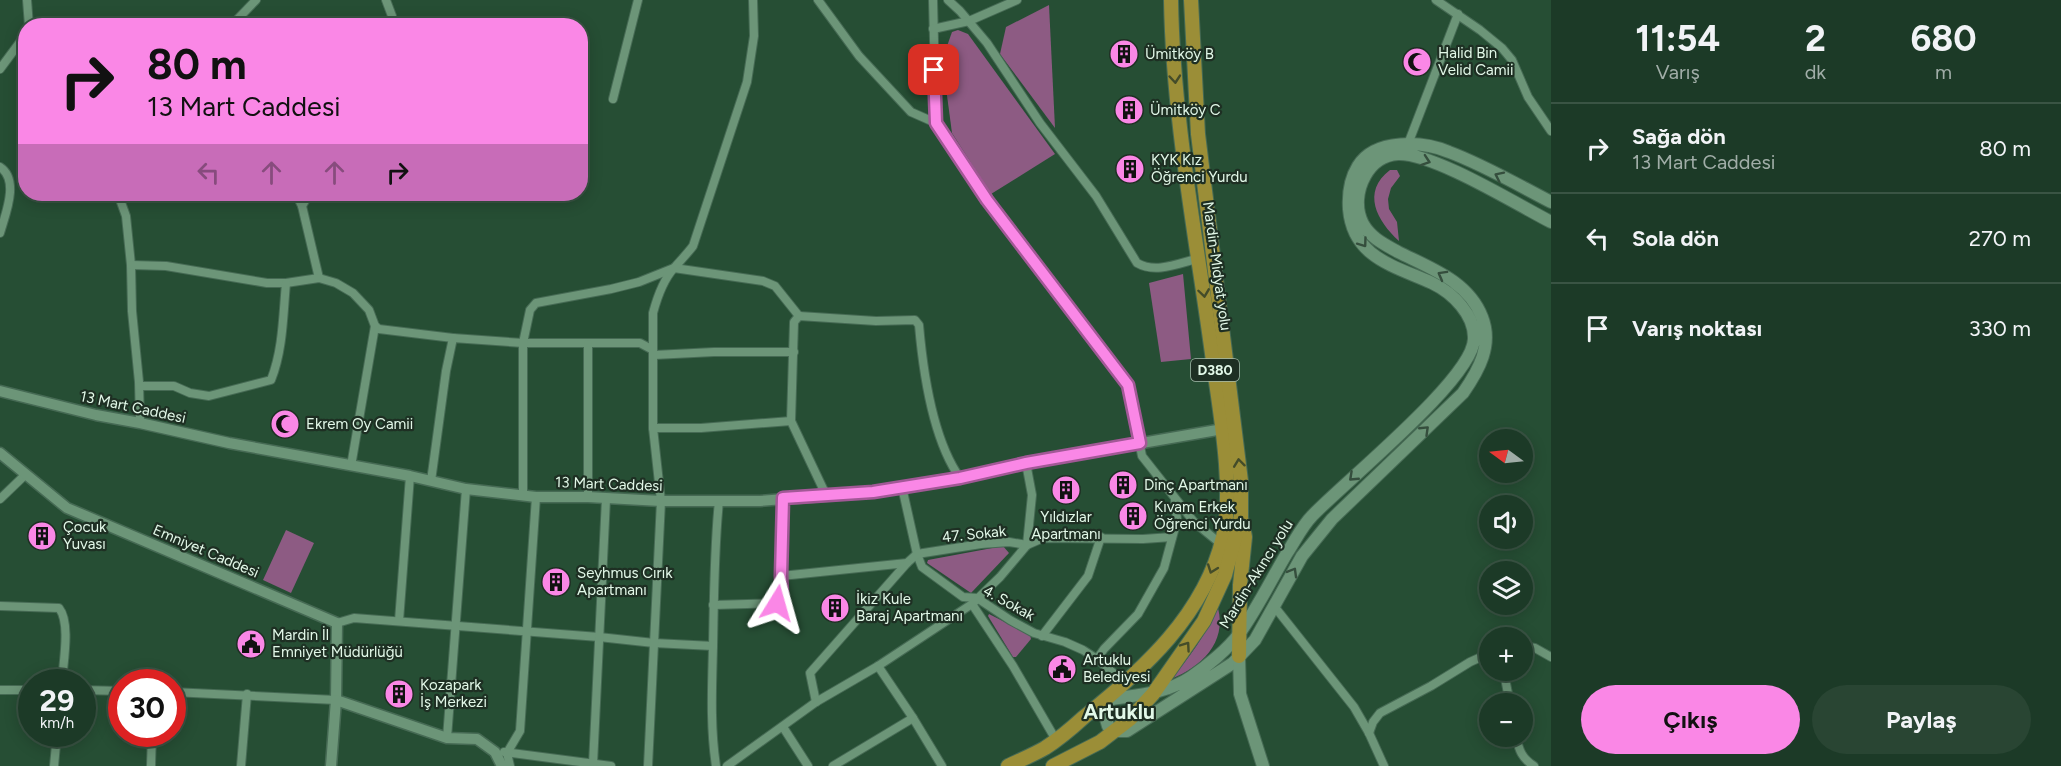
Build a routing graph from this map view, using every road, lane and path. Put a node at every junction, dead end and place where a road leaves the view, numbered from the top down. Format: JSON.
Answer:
{"nodes":[{"id":1,"x":27,"y":0,"type":"edge"},
{"id":2,"x":256,"y":0,"type":"edge"},
{"id":3,"x":386,"y":0,"type":"edge"},
{"id":4,"x":638,"y":0,"type":"edge"},
{"id":5,"x":753,"y":0,"type":"edge"},
{"id":6,"x":818,"y":0,"type":"edge"},
{"id":7,"x":933,"y":0,"type":"edge"},
{"id":8,"x":948,"y":0,"type":"edge"},
{"id":9,"x":1017,"y":0,"type":"edge"},
{"id":10,"x":1171,"y":0,"type":"edge"},
{"id":11,"x":1191,"y":0,"type":"edge"},
{"id":12,"x":1436,"y":0,"type":"edge"},
{"id":13,"x":1458,"y":14,"type":"junction"},
{"id":14,"x":28,"y":18,"type":"edge"},
{"id":15,"x":239,"y":18,"type":"edge"},
{"id":16,"x":392,"y":18,"type":"edge"},
{"id":17,"x":969,"y":21,"type":"junction"},
{"id":18,"x":933,"y":29,"type":"junction"},
{"id":19,"x":18,"y":45,"type":"edge"},
{"id":20,"x":0,"y":69,"type":"edge"},
{"id":21,"x":613,"y":99,"type":"dead end"},
{"id":22,"x":936,"y":123,"type":"junction"},
{"id":23,"x":1551,"y":131,"type":"edge"},
{"id":24,"x":1408,"y":144,"type":"junction"},
{"id":25,"x":0,"y":167,"type":"edge"},
{"id":26,"x":10,"y":179,"type":"junction"},
{"id":27,"x":0,"y":182,"type":"edge"},
{"id":28,"x":121,"y":201,"type":"edge"},
{"id":29,"x":300,"y":201,"type":"edge"},
{"id":30,"x":305,"y":201,"type":"edge"},
{"id":31,"x":1551,"y":202,"type":"edge"},
{"id":32,"x":302,"y":206,"type":"junction"},
{"id":33,"x":1551,"y":222,"type":"edge"},
{"id":34,"x":0,"y":233,"type":"edge"},
{"id":35,"x":1200,"y":258,"type":"junction"},
{"id":36,"x":130,"y":265,"type":"junction"},
{"id":37,"x":674,"y":268,"type":"junction"},
{"id":38,"x":319,"y":278,"type":"junction"},
{"id":39,"x":286,"y":283,"type":"junction"},
{"id":40,"x":799,"y":316,"type":"junction"},
{"id":41,"x":375,"y":326,"type":"junction"},
{"id":42,"x":453,"y":338,"type":"junction"},
{"id":43,"x":523,"y":343,"type":"junction"},
{"id":44,"x":588,"y":344,"type":"junction"},
{"id":45,"x":653,"y":352,"type":"junction"},
{"id":46,"x":794,"y":352,"type":"junction"},
{"id":47,"x":140,"y":386,"type":"junction"},
{"id":48,"x":0,"y":391,"type":"edge"},
{"id":49,"x":791,"y":420,"type":"junction"},
{"id":50,"x":140,"y":423,"type":"junction"},
{"id":51,"x":653,"y":428,"type":"junction"},
{"id":52,"x":1222,"y":429,"type":"junction"},
{"id":53,"x":1140,"y":443,"type":"junction"},
{"id":54,"x":0,"y":453,"type":"edge"},
{"id":55,"x":1026,"y":463,"type":"junction"},
{"id":56,"x":351,"y":466,"type":"junction"},
{"id":57,"x":25,"y":474,"type":"junction"},
{"id":58,"x":410,"y":477,"type":"junction"},
{"id":59,"x":960,"y":478,"type":"junction"},
{"id":60,"x":431,"y":481,"type":"junction"},
{"id":61,"x":902,"y":487,"type":"junction"},
{"id":62,"x":466,"y":489,"type":"junction"},
{"id":63,"x":826,"y":495,"type":"junction"},
{"id":64,"x":523,"y":496,"type":"junction"},
{"id":65,"x":536,"y":497,"type":"junction"},
{"id":66,"x":588,"y":497,"type":"junction"},
{"id":67,"x":783,"y":498,"type":"junction"},
{"id":68,"x":0,"y":499,"type":"edge"},
{"id":69,"x":606,"y":499,"type":"junction"},
{"id":70,"x":1175,"y":499,"type":"junction"},
{"id":71,"x":661,"y":501,"type":"junction"},
{"id":72,"x":719,"y":501,"type":"junction"},
{"id":73,"x":1241,"y":516,"type":"junction"},
{"id":74,"x":1101,"y":537,"type":"junction"},
{"id":75,"x":1172,"y":537,"type":"junction"},
{"id":76,"x":1221,"y":544,"type":"junction"},
{"id":77,"x":1027,"y":545,"type":"junction"},
{"id":78,"x":917,"y":554,"type":"junction"},
{"id":79,"x":907,"y":563,"type":"junction"},
{"id":80,"x":781,"y":576,"type":"junction"},
{"id":81,"x":975,"y":601,"type":"junction"},
{"id":82,"x":713,"y":605,"type":"junction"},
{"id":83,"x":0,"y":606,"type":"edge"},
{"id":84,"x":1274,"y":606,"type":"junction"},
{"id":85,"x":399,"y":621,"type":"junction"},
{"id":86,"x":337,"y":623,"type":"junction"},
{"id":87,"x":457,"y":626,"type":"junction"},
{"id":88,"x":528,"y":632,"type":"junction"},
{"id":89,"x":1238,"y":635,"type":"junction"},
{"id":90,"x":1042,"y":636,"type":"junction"},
{"id":91,"x":599,"y":637,"type":"junction"},
{"id":92,"x":654,"y":643,"type":"junction"},
{"id":93,"x":713,"y":645,"type":"junction"},
{"id":94,"x":1533,"y":648,"type":"edge"},
{"id":95,"x":1239,"y":657,"type":"junction"},
{"id":96,"x":1551,"y":657,"type":"edge"},
{"id":97,"x":1097,"y":659,"type":"junction"},
{"id":98,"x":1479,"y":659,"type":"edge"},
{"id":99,"x":878,"y":666,"type":"junction"},
{"id":100,"x":63,"y":669,"type":"edge"},
{"id":101,"x":1124,"y":682,"type":"junction"},
{"id":102,"x":0,"y":690,"type":"edge"},
{"id":103,"x":18,"y":690,"type":"edge"},
{"id":104,"x":186,"y":692,"type":"edge"},
{"id":105,"x":247,"y":694,"type":"junction"},
{"id":106,"x":1153,"y":694,"type":"junction"},
{"id":107,"x":1106,"y":700,"type":"junction"},
{"id":108,"x":339,"y":702,"type":"junction"},
{"id":109,"x":816,"y":702,"type":"junction"},
{"id":110,"x":913,"y":718,"type":"junction"},
{"id":111,"x":783,"y":727,"type":"junction"},
{"id":112,"x":1121,"y":731,"type":"junction"},
{"id":113,"x":1370,"y":733,"type":"junction"},
{"id":114,"x":447,"y":738,"type":"junction"},
{"id":115,"x":1056,"y":740,"type":"junction"},
{"id":116,"x":485,"y":744,"type":"junction"},
{"id":117,"x":56,"y":747,"type":"edge"},
{"id":118,"x":152,"y":747,"type":"edge"},
{"id":119,"x":1518,"y":747,"type":"edge"},
{"id":120,"x":507,"y":753,"type":"junction"},
{"id":121,"x":592,"y":764,"type":"junction"},
{"id":122,"x":54,"y":766,"type":"edge"},
{"id":123,"x":151,"y":766,"type":"edge"},
{"id":124,"x":242,"y":766,"type":"edge"},
{"id":125,"x":332,"y":766,"type":"edge"},
{"id":126,"x":502,"y":766,"type":"edge"},
{"id":127,"x":510,"y":766,"type":"edge"},
{"id":128,"x":611,"y":766,"type":"edge"},
{"id":129,"x":648,"y":766,"type":"edge"},
{"id":130,"x":716,"y":766,"type":"edge"},
{"id":131,"x":727,"y":766,"type":"edge"},
{"id":132,"x":808,"y":766,"type":"edge"},
{"id":133,"x":833,"y":766,"type":"edge"},
{"id":134,"x":942,"y":766,"type":"edge"},
{"id":135,"x":1008,"y":766,"type":"edge"},
{"id":136,"x":1053,"y":766,"type":"edge"},
{"id":137,"x":1263,"y":766,"type":"edge"},
{"id":138,"x":1384,"y":766,"type":"edge"},
{"id":139,"x":1534,"y":766,"type":"edge"}],
"edges":[{"from":1,"to":14,"type":"street"},
{"from":2,"to":15,"type":"street"},
{"from":3,"to":16,"type":"street"},
{"from":4,"to":21,"type":"street"},
{"from":5,"to":37,"type":"street"},
{"from":6,"to":22,"type":"street"},
{"from":7,"to":18,"type":"street"},
{"from":8,"to":17,"type":"street"},
{"from":9,"to":17,"type":"street"},
{"from":10,"to":35,"type":"highway","name":"Mardin-Midyat yolu","number":"D380","one_way":true},
{"from":73,"to":11,"type":"highway","name":"Mardin-Midyat yolu","number":"D380","one_way":true},
{"from":12,"to":13,"type":"street"},
{"from":13,"to":23,"type":"street"},
{"from":13,"to":24,"type":"street"},
{"from":17,"to":18,"type":"street"},
{"from":17,"to":35,"type":"street"},
{"from":18,"to":22,"type":"street"},
{"from":19,"to":20,"type":"street"},
{"from":22,"to":53,"type":"street"},
{"from":31,"to":24,"type":"main road","name":"Mardin-Akıncı yolu","one_way":true},
{"from":24,"to":89,"type":"main road","name":"Mardin-Akıncı yolu","one_way":true},
{"from":25,"to":26,"type":"street"},
{"from":26,"to":27,"type":"street"},
{"from":26,"to":34,"type":"street"},
{"from":28,"to":36,"type":"street"},
{"from":29,"to":32,"type":"street"},
{"from":30,"to":32,"type":"street"},
{"from":32,"to":38,"type":"street"},
{"from":84,"to":33,"type":"main road","name":"Mardin-Akıncı yolu","one_way":true},
{"from":35,"to":52,"type":"highway","name":"Mardin-Midyat yolu","number":"D380","one_way":true},
{"from":36,"to":39,"type":"street"},
{"from":36,"to":47,"type":"street"},
{"from":37,"to":40,"type":"street"},
{"from":37,"to":43,"type":"street"},
{"from":37,"to":45,"type":"street"},
{"from":38,"to":39,"type":"street"},
{"from":38,"to":41,"type":"street"},
{"from":39,"to":47,"type":"street"},
{"from":40,"to":46,"type":"street"},
{"from":40,"to":59,"type":"street"},
{"from":41,"to":42,"type":"street"},
{"from":41,"to":56,"type":"street"},
{"from":42,"to":43,"type":"street"},
{"from":42,"to":60,"type":"street"},
{"from":43,"to":44,"type":"street"},
{"from":43,"to":64,"type":"street"},
{"from":44,"to":45,"type":"street"},
{"from":44,"to":66,"type":"street"},
{"from":45,"to":46,"type":"street"},
{"from":45,"to":51,"type":"street"},
{"from":46,"to":49,"type":"street"},
{"from":47,"to":50,"type":"street"},
{"from":48,"to":50,"type":"street","name":"13 Mart Caddesi"},
{"from":49,"to":51,"type":"street"},
{"from":49,"to":63,"type":"street"},
{"from":50,"to":56,"type":"street","name":"13 Mart Caddesi"},
{"from":51,"to":71,"type":"street"},
{"from":52,"to":53,"type":"street","name":"13 Mart Caddesi"},
{"from":52,"to":76,"type":"highway","name":"Mardin-Midyat yolu","number":"D380"},
{"from":53,"to":55,"type":"street","name":"13 Mart Caddesi"},
{"from":53,"to":70,"type":"street"},
{"from":54,"to":57,"type":"street","name":"Emniyet Caddesi"},
{"from":55,"to":59,"type":"street","name":"13 Mart Caddesi"},
{"from":55,"to":77,"type":"street"},
{"from":56,"to":58,"type":"street","name":"13 Mart Caddesi"},
{"from":57,"to":68,"type":"street"},
{"from":57,"to":86,"type":"street","name":"Emniyet Caddesi"},
{"from":58,"to":60,"type":"street","name":"13 Mart Caddesi"},
{"from":58,"to":85,"type":"street"},
{"from":59,"to":61,"type":"street","name":"13 Mart Caddesi"},
{"from":60,"to":62,"type":"street","name":"13 Mart Caddesi"},
{"from":61,"to":63,"type":"street","name":"13 Mart Caddesi"},
{"from":61,"to":78,"type":"street","name":"4. Sokak"},
{"from":62,"to":64,"type":"street","name":"13 Mart Caddesi"},
{"from":62,"to":87,"type":"street"},
{"from":63,"to":67,"type":"street","name":"13 Mart Caddesi"},
{"from":64,"to":65,"type":"street","name":"13 Mart Caddesi"},
{"from":65,"to":66,"type":"street","name":"13 Mart Caddesi"},
{"from":65,"to":88,"type":"street"},
{"from":66,"to":69,"type":"street","name":"13 Mart Caddesi"},
{"from":67,"to":72,"type":"street","name":"13 Mart Caddesi"},
{"from":67,"to":80,"type":"street"},
{"from":69,"to":71,"type":"street","name":"13 Mart Caddesi"},
{"from":69,"to":91,"type":"street"},
{"from":70,"to":75,"type":"street"},
{"from":70,"to":76,"type":"street"},
{"from":71,"to":72,"type":"street","name":"13 Mart Caddesi"},
{"from":71,"to":92,"type":"street"},
{"from":72,"to":82,"type":"street"},
{"from":73,"to":89,"type":"highway"},
{"from":106,"to":73,"type":"highway","name":"Mardin-Midyat yolu","number":"D380","one_way":true},
{"from":74,"to":75,"type":"street","name":"47. Sokak"},
{"from":74,"to":77,"type":"street","name":"47. Sokak"},
{"from":74,"to":90,"type":"street"},
{"from":75,"to":97,"type":"street"},
{"from":76,"to":101,"type":"highway","name":"Mardin-Midyat yolu","number":"D380","one_way":true},
{"from":77,"to":78,"type":"street","name":"47. Sokak"},
{"from":77,"to":81,"type":"street"},
{"from":78,"to":79,"type":"street"},
{"from":78,"to":81,"type":"street","name":"4. Sokak"},
{"from":79,"to":80,"type":"street"},
{"from":79,"to":109,"type":"street"},
{"from":80,"to":82,"type":"street"},
{"from":81,"to":90,"type":"street","name":"4. Sokak"},
{"from":81,"to":99,"type":"street"},
{"from":81,"to":115,"type":"street"},
{"from":82,"to":93,"type":"street"},
{"from":83,"to":100,"type":"street"},
{"from":84,"to":95,"type":"main road","name":"Mardin-Akıncı yolu"},
{"from":84,"to":113,"type":"street"},
{"from":85,"to":86,"type":"street"},
{"from":85,"to":87,"type":"street"},
{"from":86,"to":108,"type":"street"},
{"from":87,"to":88,"type":"street"},
{"from":87,"to":114,"type":"street"},
{"from":88,"to":91,"type":"street"},
{"from":88,"to":120,"type":"street"},
{"from":89,"to":95,"type":"highway"},
{"from":89,"to":106,"type":"main road","name":"Mardin-Akıncı yolu"},
{"from":90,"to":97,"type":"street","name":"4. Sokak"},
{"from":91,"to":92,"type":"street"},
{"from":91,"to":121,"type":"street"},
{"from":92,"to":93,"type":"street"},
{"from":92,"to":129,"type":"street"},
{"from":93,"to":130,"type":"street"},
{"from":94,"to":96,"type":"street"},
{"from":95,"to":112,"type":"main road","name":"Mardin-Akıncı yolu"},
{"from":95,"to":137,"type":"main road"},
{"from":97,"to":101,"type":"street","name":"4. Sokak"},
{"from":98,"to":113,"type":"street"},
{"from":99,"to":109,"type":"street"},
{"from":99,"to":110,"type":"street"},
{"from":101,"to":107,"type":"highway","name":"Mardin-Midyat yolu","number":"D380"},
{"from":102,"to":103,"type":"street"},
{"from":104,"to":105,"type":"street"},
{"from":105,"to":108,"type":"street"},
{"from":105,"to":124,"type":"street"},
{"from":106,"to":107,"type":"main road","name":"Mardin-Akıncı yolu"},
{"from":106,"to":112,"type":"highway","name":"Mardin-Midyat yolu","number":"D380"},
{"from":107,"to":112,"type":"main road"},
{"from":107,"to":115,"type":"highway","name":"Mardin-Midyat yolu","number":"D380"},
{"from":108,"to":114,"type":"street"},
{"from":108,"to":125,"type":"street"},
{"from":109,"to":111,"type":"street"},
{"from":110,"to":133,"type":"street"},
{"from":110,"to":134,"type":"street"},
{"from":111,"to":131,"type":"street"},
{"from":111,"to":132,"type":"street"},
{"from":112,"to":136,"type":"highway","name":"Mardin-Midyat yolu","number":"D380"},
{"from":113,"to":138,"type":"street"},
{"from":114,"to":116,"type":"street"},
{"from":115,"to":135,"type":"highway","name":"Mardin-Midyat yolu","number":"D380"},
{"from":116,"to":120,"type":"street"},
{"from":116,"to":126,"type":"street"},
{"from":117,"to":122,"type":"street"},
{"from":118,"to":123,"type":"street"},
{"from":119,"to":139,"type":"street"},
{"from":120,"to":121,"type":"street"},
{"from":120,"to":127,"type":"street"},
{"from":121,"to":128,"type":"street"}]}
